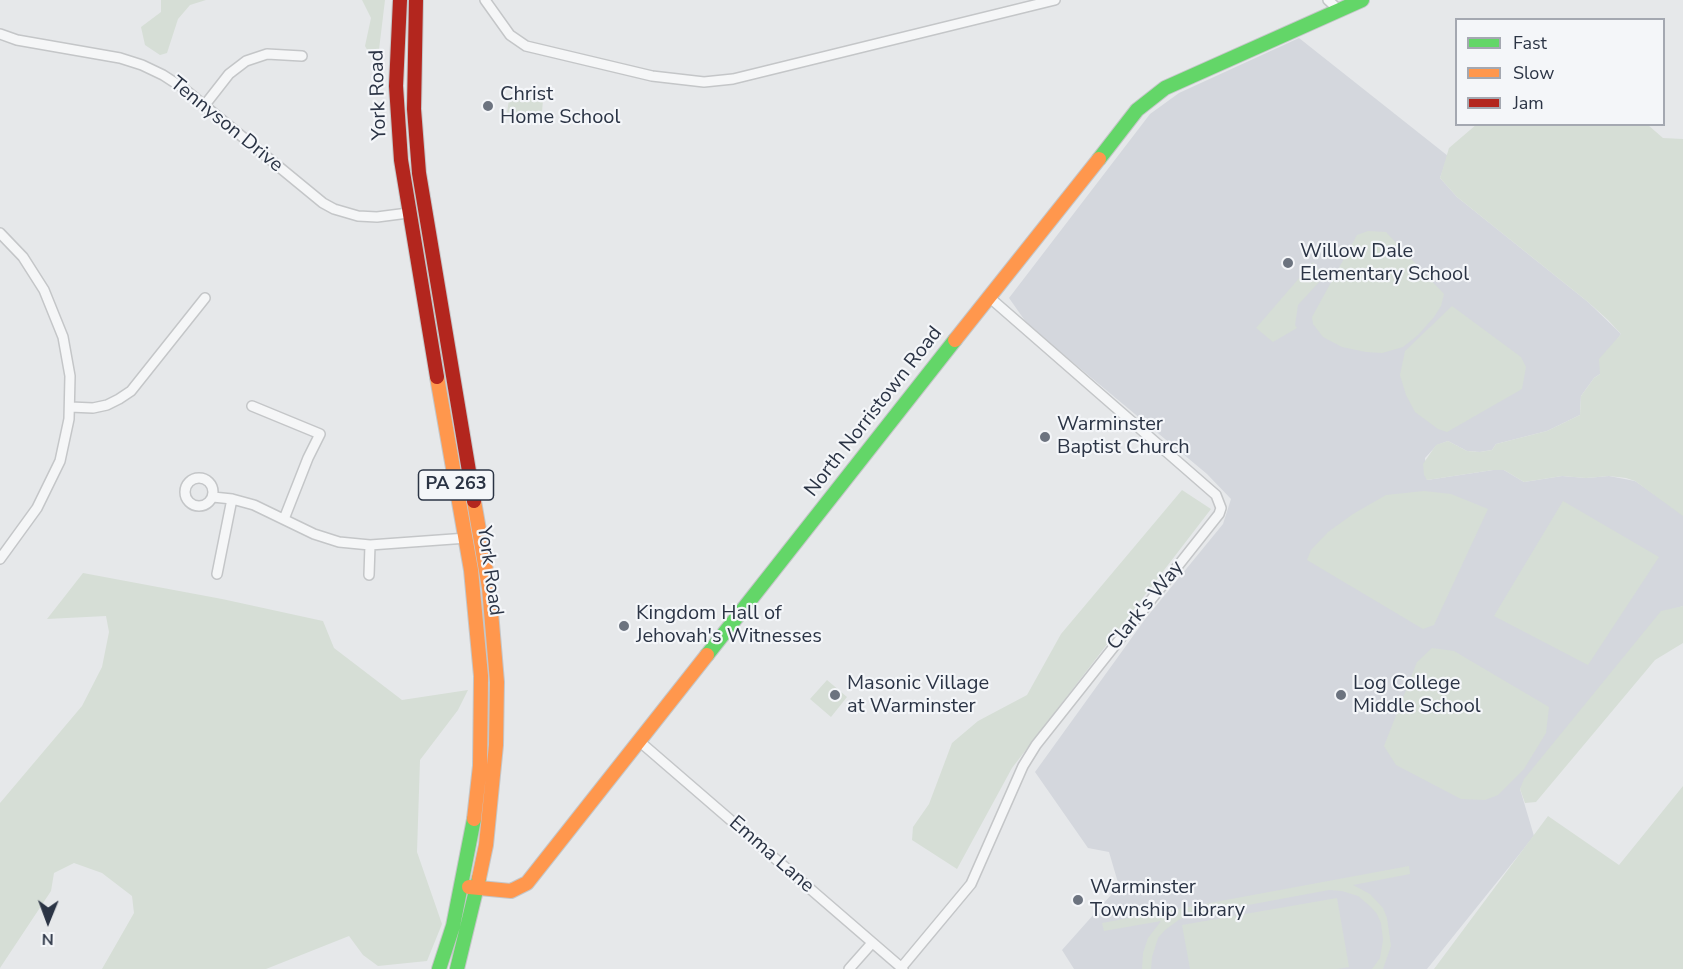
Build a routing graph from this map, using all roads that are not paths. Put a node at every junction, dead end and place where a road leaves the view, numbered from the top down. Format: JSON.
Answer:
{"nodes":[{"id":1,"x":400,"y":0,"type":"edge"},
{"id":2,"x":416,"y":0,"type":"edge"},
{"id":3,"x":485,"y":0,"type":"edge"},
{"id":4,"x":1055,"y":0,"type":"edge"},
{"id":5,"x":1328,"y":0,"type":"edge"},
{"id":6,"x":1362,"y":0,"type":"edge"},
{"id":7,"x":1339,"y":10,"type":"junction"},
{"id":8,"x":0,"y":34,"type":"edge"},
{"id":9,"x":302,"y":56,"type":"dead end"},
{"id":10,"x":204,"y":106,"type":"junction"},
{"id":11,"x":408,"y":213,"type":"junction"},
{"id":12,"x":0,"y":233,"type":"edge"},
{"id":13,"x":989,"y":297,"type":"junction"},
{"id":14,"x":206,"y":298,"type":"dead end"},
{"id":15,"x":252,"y":406,"type":"dead end"},
{"id":16,"x":70,"y":407,"type":"junction"},
{"id":17,"x":213,"y":497,"type":"dead end"},
{"id":18,"x":232,"y":499,"type":"junction"},
{"id":19,"x":284,"y":519,"type":"junction"},
{"id":20,"x":481,"y":537,"type":"junction"},
{"id":21,"x":465,"y":538,"type":"junction"},
{"id":22,"x":370,"y":545,"type":"junction"},
{"id":23,"x":0,"y":559,"type":"edge"},
{"id":24,"x":217,"y":574,"type":"dead end"},
{"id":25,"x":369,"y":575,"type":"dead end"},
{"id":26,"x":639,"y":741,"type":"junction"},
{"id":27,"x":462,"y":886,"type":"junction"},
{"id":28,"x":478,"y":889,"type":"junction"},
{"id":29,"x":872,"y":942,"type":"junction"},
{"id":30,"x":902,"y":968,"type":"edge"},
{"id":31,"x":439,"y":969,"type":"edge"},
{"id":32,"x":457,"y":969,"type":"edge"},
{"id":33,"x":849,"y":969,"type":"edge"}],
"edges":[{"from":1,"to":11,"type":"main road","name":"York Road","number":"PA 263"},
{"from":2,"to":20,"type":"main road","name":"York Road","number":"PA 263"},
{"from":3,"to":4,"type":"street"},
{"from":5,"to":7,"type":"street"},
{"from":6,"to":7,"type":"main road","name":"North Norristown Road"},
{"from":7,"to":13,"type":"main road","name":"North Norristown Road"},
{"from":8,"to":10,"type":"street","name":"Tennyson Drive"},
{"from":9,"to":10,"type":"street"},
{"from":10,"to":11,"type":"street","name":"Tennyson Drive"},
{"from":11,"to":21,"type":"main road","name":"York Road","number":"PA 263"},
{"from":12,"to":16,"type":"street"},
{"from":13,"to":26,"type":"main road","name":"North Norristown Road"},
{"from":13,"to":30,"type":"street","name":"Clark's Way"},
{"from":14,"to":16,"type":"street"},
{"from":15,"to":19,"type":"street"},
{"from":16,"to":23,"type":"street"},
{"from":17,"to":18,"type":"street"},
{"from":18,"to":19,"type":"street"},
{"from":18,"to":24,"type":"street"},
{"from":19,"to":22,"type":"street"},
{"from":20,"to":21,"type":"street"},
{"from":20,"to":28,"type":"main road","name":"York Road","number":"PA 263"},
{"from":21,"to":22,"type":"street"},
{"from":21,"to":27,"type":"main road","name":"York Road","number":"PA 263"},
{"from":22,"to":25,"type":"street"},
{"from":26,"to":28,"type":"main road","name":"North Norristown Road"},
{"from":26,"to":29,"type":"street","name":"Emma Lane"},
{"from":27,"to":28,"type":"main road","name":"North Norristown Road"},
{"from":27,"to":31,"type":"main road","name":"York Road","number":"PA 263"},
{"from":28,"to":32,"type":"main road","name":"York Road","number":"PA 263"},
{"from":29,"to":30,"type":"street","name":"Emma Lane"},
{"from":29,"to":33,"type":"street"}]}
